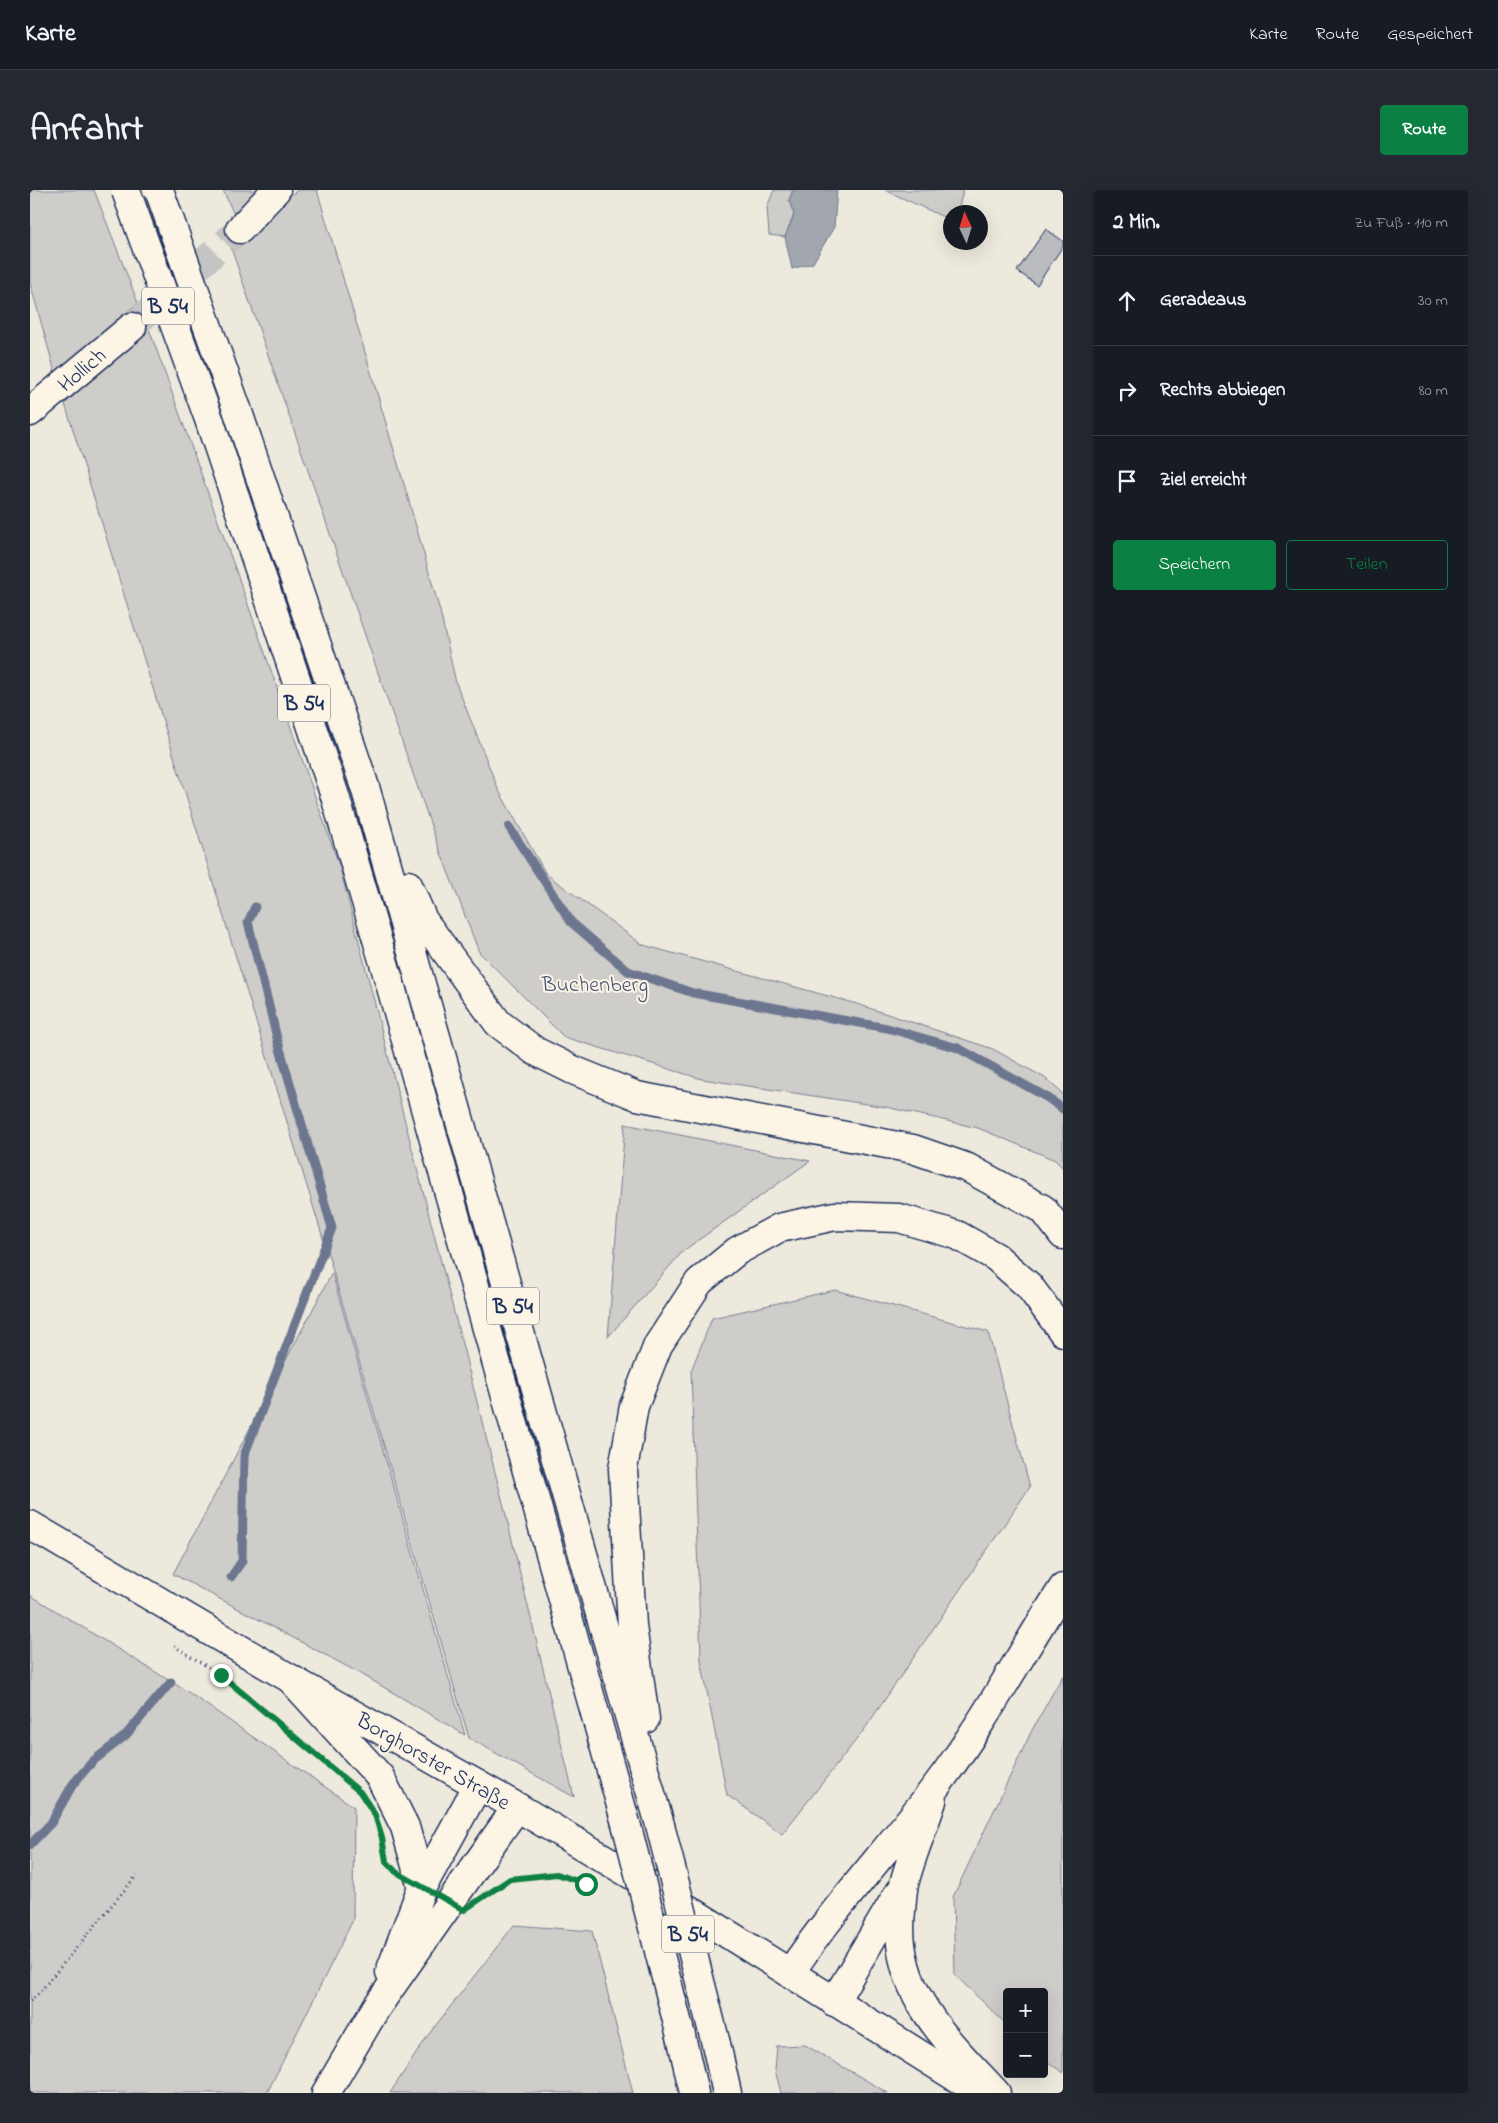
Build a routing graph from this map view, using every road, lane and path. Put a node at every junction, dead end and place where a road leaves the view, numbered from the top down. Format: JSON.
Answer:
{"nodes":[{"id":1,"x":126,"y":190,"type":"edge"},
{"id":2,"x":159,"y":190,"type":"edge"},
{"id":3,"x":276,"y":190,"type":"edge"},
{"id":4,"x":240,"y":229,"type":"tunnel mouth"},
{"id":5,"x":132,"y":327,"type":"tunnel mouth"},
{"id":6,"x":30,"y":412,"type":"edge"},
{"id":7,"x":365,"y":787,"type":"junction"},
{"id":8,"x":1063,"y":1235,"type":"edge"},
{"id":9,"x":1063,"y":1332,"type":"edge"},
{"id":10,"x":30,"y":1525,"type":"edge"},
{"id":11,"x":1062,"y":1586,"type":"edge"},
{"id":12,"x":171,"y":1645,"type":"dead end"},
{"id":13,"x":291,"y":1679,"type":"junction"},
{"id":14,"x":324,"y":1761,"type":"dead end"},
{"id":15,"x":478,"y":1785,"type":"junction"},
{"id":16,"x":938,"y":1785,"type":"junction"},
{"id":17,"x":517,"y":1807,"type":"junction"},
{"id":18,"x":660,"y":1825,"type":"junction"},
{"id":19,"x":137,"y":1875,"type":"dead end"},
{"id":20,"x":586,"y":1884,"type":"dead end"},
{"id":21,"x":903,"y":1886,"type":"junction"},
{"id":22,"x":422,"y":1887,"type":"junction"},
{"id":23,"x":495,"y":1889,"type":"dead end"},
{"id":24,"x":790,"y":1973,"type":"junction"},
{"id":25,"x":30,"y":2001,"type":"edge"},
{"id":26,"x":834,"y":2002,"type":"junction"},
{"id":27,"x":376,"y":2008,"type":"junction"},
{"id":28,"x":688,"y":2066,"type":"junction"},
{"id":29,"x":326,"y":2093,"type":"edge"},
{"id":30,"x":689,"y":2093,"type":"edge"},
{"id":31,"x":694,"y":2093,"type":"edge"},
{"id":32,"x":727,"y":2093,"type":"edge"},
{"id":33,"x":981,"y":2093,"type":"edge"},
{"id":34,"x":996,"y":2093,"type":"edge"}],
"edges":[{"from":1,"to":28,"type":"main road","number":"B 54","bridge":true},
{"from":2,"to":7,"type":"main road","number":"B 54","bridge":true},
{"from":3,"to":4,"type":"main road"},
{"from":5,"to":6,"type":"main road","name":"Hollich"},
{"from":7,"to":8,"type":"main road"},
{"from":7,"to":18,"type":"main road","number":"B 54"},
{"from":9,"to":18,"type":"main road"},
{"from":10,"to":13,"type":"main road","name":"Borghorster Straße"},
{"from":11,"to":16,"type":"main road"},
{"from":12,"to":14,"type":"path"},
{"from":13,"to":15,"type":"main road","name":"Borghorster Straße"},
{"from":13,"to":22,"type":"main road"},
{"from":15,"to":17,"type":"main road","name":"Borghorster Straße"},
{"from":15,"to":22,"type":"main road"},
{"from":16,"to":21,"type":"main road"},
{"from":16,"to":24,"type":"main road"},
{"from":17,"to":24,"type":"main road","name":"Borghorster Straße"},
{"from":17,"to":27,"type":"main road"},
{"from":18,"to":32,"type":"main road","number":"B 54","bridge":true},
{"from":19,"to":25,"type":"path"},
{"from":20,"to":23,"type":"path"},
{"from":21,"to":26,"type":"main road"},
{"from":21,"to":34,"type":"main road"},
{"from":22,"to":27,"type":"main road"},
{"from":24,"to":26,"type":"main road","name":"Borghorster Straße"},
{"from":26,"to":33,"type":"main road","name":"Borghorster Straße"},
{"from":27,"to":29,"type":"main road"},
{"from":28,"to":30,"type":"main road"},
{"from":28,"to":31,"type":"main road","number":"B 54"}]}
